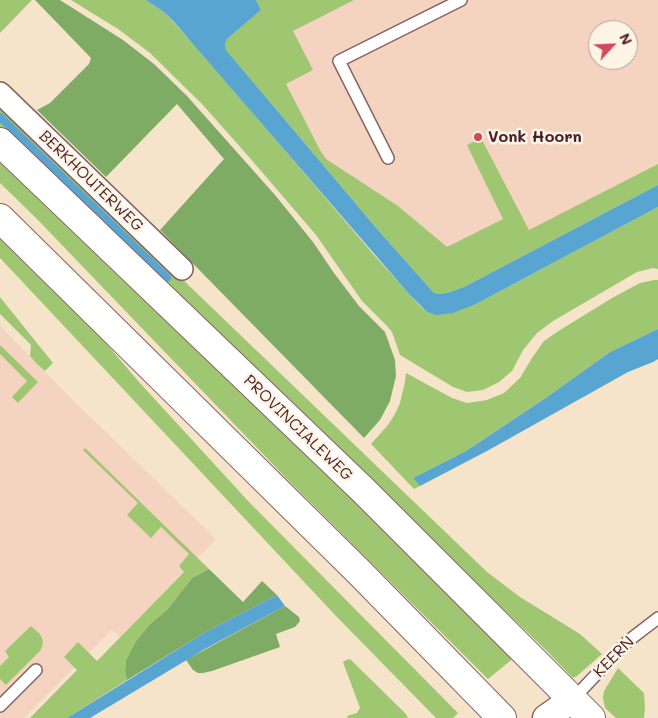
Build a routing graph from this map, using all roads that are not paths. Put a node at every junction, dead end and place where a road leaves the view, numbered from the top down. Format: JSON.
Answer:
{"nodes":[{"id":1,"x":461,"y":0,"type":"edge"},
{"id":2,"x":0,"y":93,"type":"edge"},
{"id":3,"x":0,"y":142,"type":"edge"},
{"id":4,"x":388,"y":158,"type":"dead end"},
{"id":5,"x":0,"y":218,"type":"edge"},
{"id":6,"x":182,"y":269,"type":"dead end"},
{"id":7,"x":658,"y":618,"type":"edge"},
{"id":8,"x":36,"y":670,"type":"dead end"},
{"id":9,"x":0,"y":706,"type":"edge"},
{"id":10,"x":568,"y":708,"type":"edge"},
{"id":11,"x":502,"y":718,"type":"edge"},
{"id":12,"x":546,"y":718,"type":"edge"},
{"id":13,"x":591,"y":718,"type":"edge"}],
"edges":[{"from":1,"to":4,"type":"lane"},
{"from":2,"to":6,"type":"street","name":"BERKHOUTERWEG"},
{"from":3,"to":10,"type":"main road","name":"PROVINCIALEWEG"},
{"from":5,"to":11,"type":"main road"},
{"from":7,"to":10,"type":"lane","name":"KEERN"},
{"from":8,"to":9,"type":"lane"},
{"from":10,"to":12,"type":"street","name":"KEERN"},
{"from":10,"to":13,"type":"main road","name":"PROVINCIALEWEG"}]}
